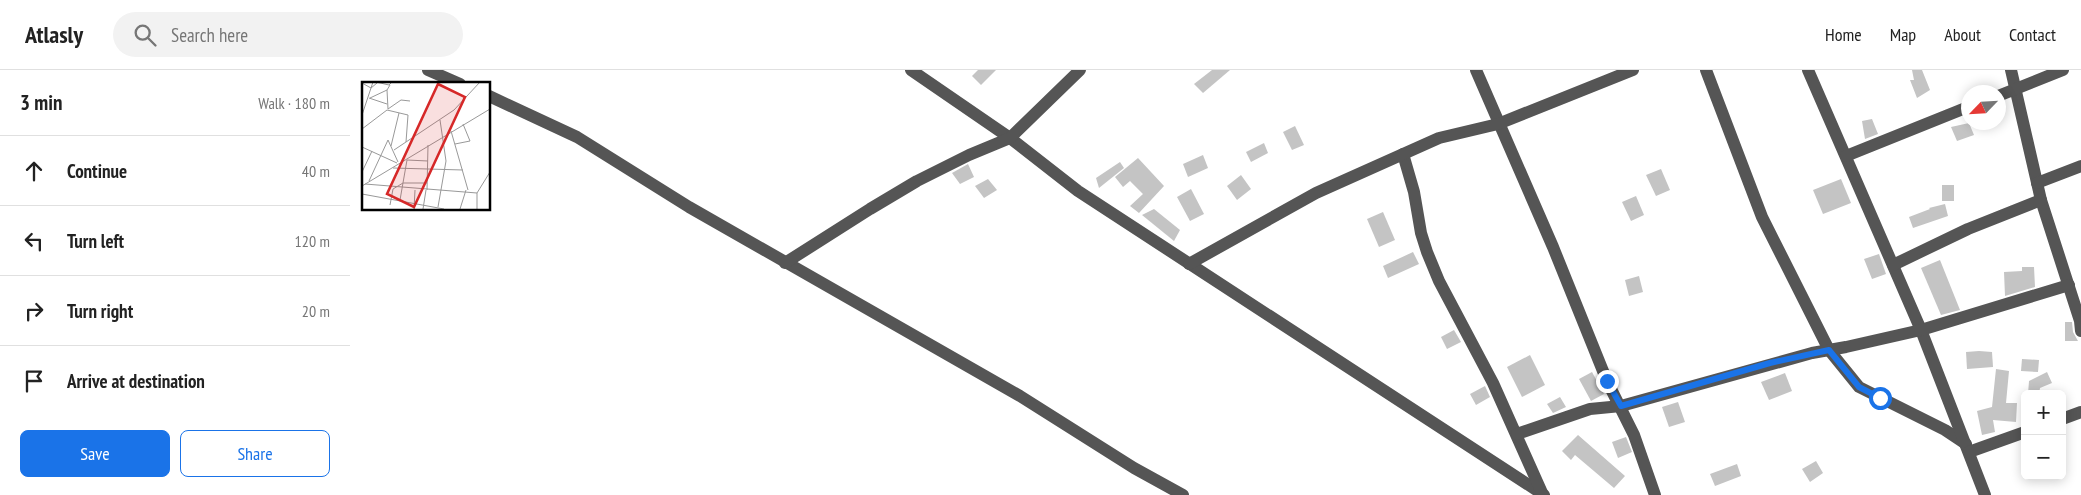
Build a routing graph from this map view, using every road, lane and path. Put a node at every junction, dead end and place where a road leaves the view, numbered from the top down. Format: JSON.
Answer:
{"nodes":[{"id":1,"x":428,"y":70,"type":"edge"},
{"id":2,"x":911,"y":70,"type":"edge"},
{"id":3,"x":1080,"y":70,"type":"edge"},
{"id":4,"x":1476,"y":70,"type":"edge"},
{"id":5,"x":1633,"y":70,"type":"edge"},
{"id":6,"x":1706,"y":70,"type":"edge"},
{"id":7,"x":1808,"y":70,"type":"edge"},
{"id":8,"x":2011,"y":70,"type":"edge"},
{"id":9,"x":2063,"y":70,"type":"edge"},
{"id":10,"x":455,"y":82,"type":"edge"},
{"id":11,"x":2016,"y":89,"type":"junction"},
{"id":12,"x":2006,"y":93,"type":"edge"},
{"id":13,"x":490,"y":96,"type":"edge"},
{"id":14,"x":1961,"y":111,"type":"edge"},
{"id":15,"x":1498,"y":124,"type":"junction"},
{"id":16,"x":1010,"y":138,"type":"junction"},
{"id":17,"x":1403,"y":154,"type":"junction"},
{"id":18,"x":1846,"y":156,"type":"junction"},
{"id":19,"x":2081,"y":166,"type":"edge"},
{"id":20,"x":2037,"y":183,"type":"junction"},
{"id":21,"x":2041,"y":200,"type":"junction"},
{"id":22,"x":785,"y":263,"type":"junction"},
{"id":23,"x":1189,"y":264,"type":"junction"},
{"id":24,"x":1894,"y":265,"type":"junction"},
{"id":25,"x":2069,"y":285,"type":"junction"},
{"id":26,"x":2081,"y":324,"type":"edge"},
{"id":27,"x":1921,"y":330,"type":"junction"},
{"id":28,"x":1829,"y":350,"type":"junction"},
{"id":29,"x":1621,"y":406,"type":"junction"},
{"id":30,"x":2081,"y":412,"type":"edge"},
{"id":31,"x":2066,"y":418,"type":"edge"},
{"id":32,"x":2021,"y":433,"type":"edge"},
{"id":33,"x":1516,"y":434,"type":"junction"},
{"id":34,"x":1968,"y":448,"type":"junction"},
{"id":35,"x":1183,"y":495,"type":"edge"},
{"id":36,"x":1544,"y":495,"type":"edge"},
{"id":37,"x":1655,"y":495,"type":"edge"},
{"id":38,"x":1985,"y":495,"type":"edge"}],
"edges":[{"from":1,"to":10,"type":"street"},
{"from":2,"to":16,"type":"street"},
{"from":3,"to":16,"type":"street"},
{"from":4,"to":15,"type":"street"},
{"from":5,"to":15,"type":"street"},
{"from":6,"to":28,"type":"street"},
{"from":7,"to":18,"type":"street"},
{"from":8,"to":11,"type":"street"},
{"from":9,"to":11,"type":"street"},
{"from":11,"to":12,"type":"street"},
{"from":11,"to":20,"type":"street"},
{"from":13,"to":22,"type":"street"},
{"from":14,"to":18,"type":"street"},
{"from":15,"to":17,"type":"street"},
{"from":15,"to":29,"type":"street"},
{"from":16,"to":22,"type":"street"},
{"from":16,"to":23,"type":"street"},
{"from":17,"to":23,"type":"street"},
{"from":17,"to":33,"type":"street"},
{"from":18,"to":24,"type":"street"},
{"from":19,"to":20,"type":"street"},
{"from":20,"to":21,"type":"street"},
{"from":21,"to":24,"type":"street"},
{"from":21,"to":25,"type":"street"},
{"from":22,"to":35,"type":"street"},
{"from":23,"to":36,"type":"street"},
{"from":24,"to":27,"type":"street"},
{"from":25,"to":26,"type":"street"},
{"from":25,"to":27,"type":"street"},
{"from":27,"to":28,"type":"street"},
{"from":27,"to":34,"type":"street"},
{"from":28,"to":29,"type":"street"},
{"from":28,"to":34,"type":"street"},
{"from":29,"to":33,"type":"street"},
{"from":29,"to":37,"type":"street"},
{"from":30,"to":31,"type":"street"},
{"from":32,"to":34,"type":"street"},
{"from":33,"to":36,"type":"street"},
{"from":34,"to":38,"type":"street"}]}
